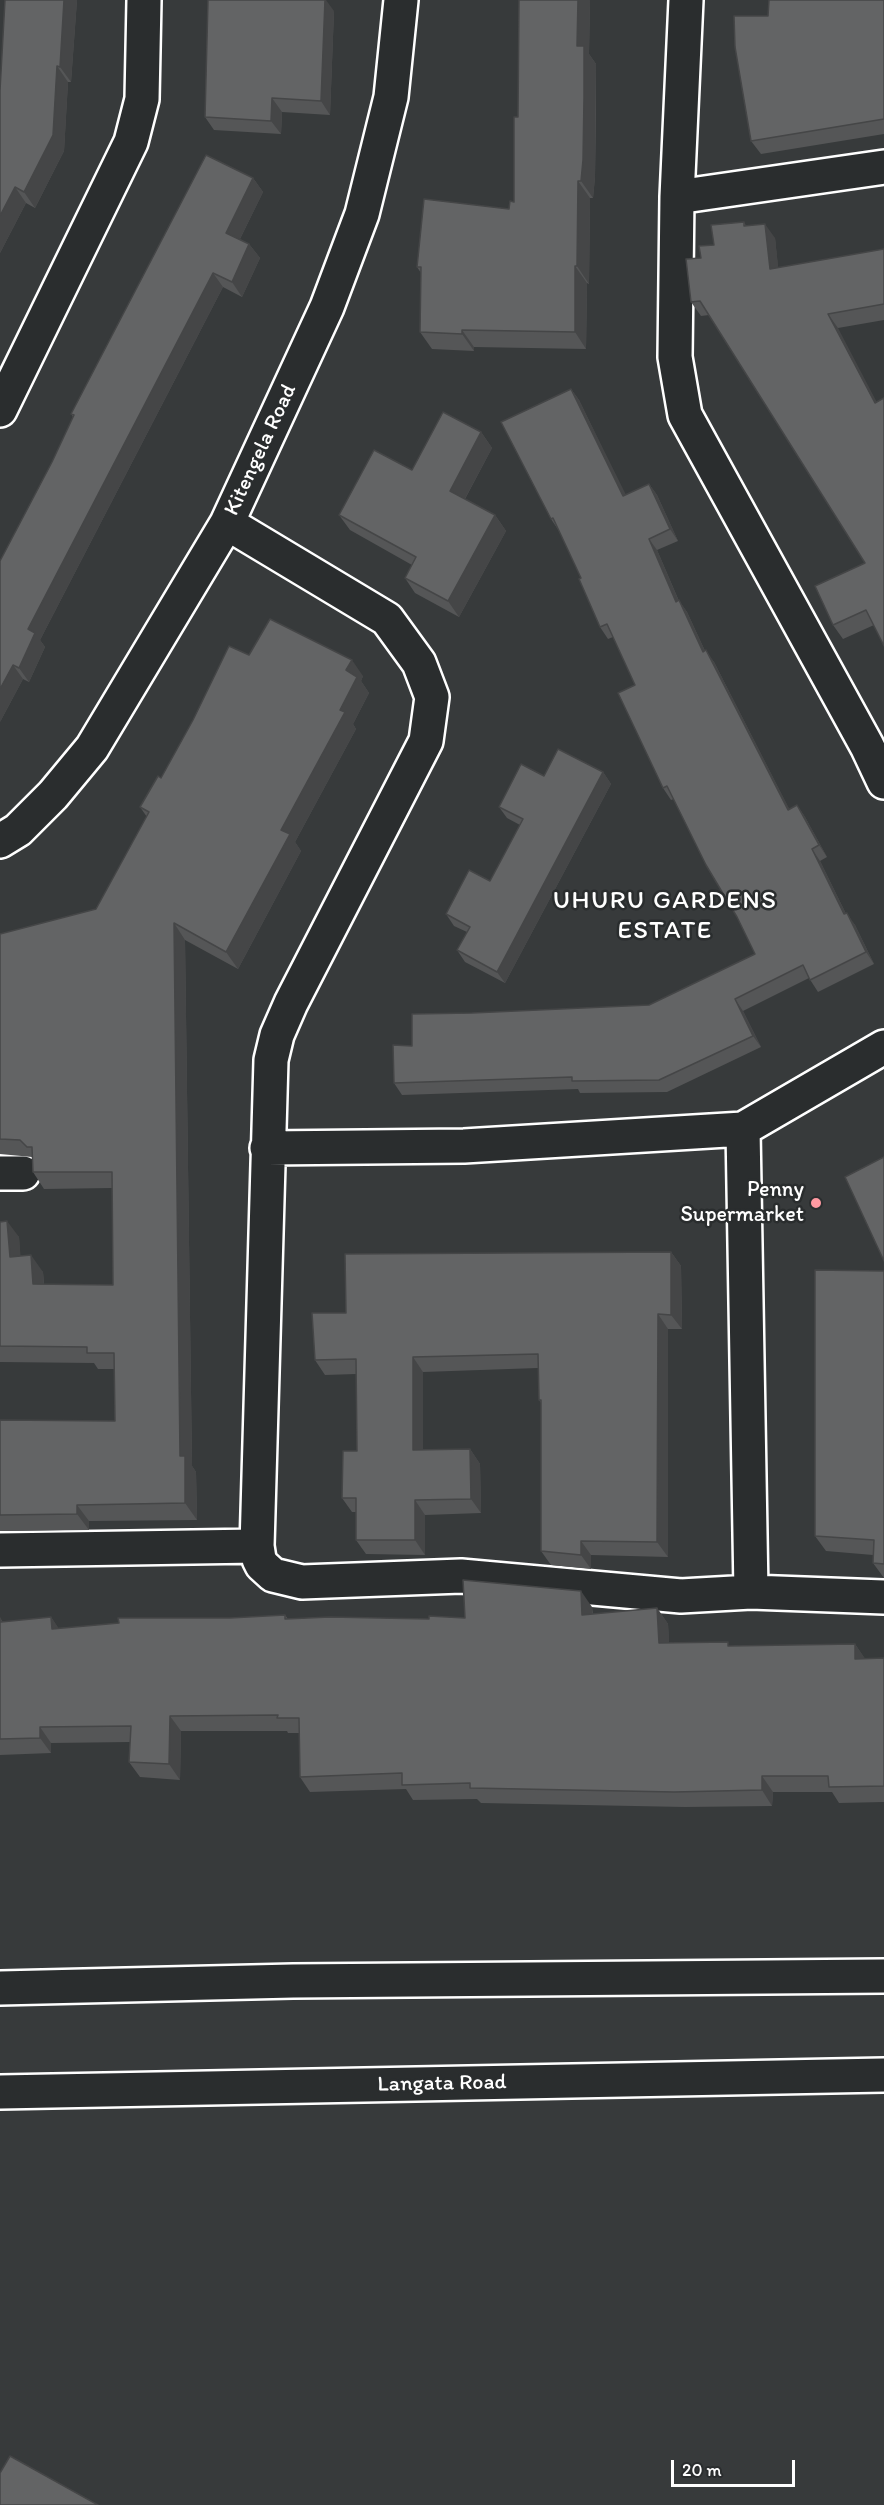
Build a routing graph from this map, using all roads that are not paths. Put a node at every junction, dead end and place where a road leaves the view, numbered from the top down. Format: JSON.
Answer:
{"nodes":[{"id":1,"x":144,"y":0,"type":"edge"},
{"id":2,"x":401,"y":0,"type":"edge"},
{"id":3,"x":686,"y":0,"type":"edge"},
{"id":4,"x":884,"y":167,"type":"edge"},
{"id":5,"x":677,"y":197,"type":"junction"},
{"id":6,"x":9,"y":368,"type":"edge"},
{"id":7,"x":0,"y":410,"type":"edge"},
{"id":8,"x":227,"y":523,"type":"junction"},
{"id":9,"x":875,"y":742,"type":"edge"},
{"id":10,"x":884,"y":782,"type":"edge"},
{"id":11,"x":0,"y":841,"type":"edge"},
{"id":12,"x":884,"y":1047,"type":"edge"},
{"id":13,"x":743,"y":1129,"type":"junction"},
{"id":14,"x":267,"y":1148,"type":"junction"},
{"id":15,"x":258,"y":1546,"type":"junction"},
{"id":16,"x":0,"y":1550,"type":"edge"},
{"id":17,"x":751,"y":1592,"type":"junction"},
{"id":18,"x":884,"y":1597,"type":"edge"},
{"id":19,"x":884,"y":1976,"type":"edge"},
{"id":20,"x":0,"y":1988,"type":"edge"},
{"id":21,"x":884,"y":2075,"type":"edge"},
{"id":22,"x":0,"y":2092,"type":"edge"}],
"edges":[{"from":1,"to":6,"type":"street"},
{"from":2,"to":8,"type":"street","name":"Kitengela Road"},
{"from":3,"to":5,"type":"street"},
{"from":4,"to":5,"type":"street"},
{"from":5,"to":9,"type":"street"},
{"from":6,"to":7,"type":"street"},
{"from":8,"to":11,"type":"street","name":"Kitengela Road"},
{"from":8,"to":14,"type":"street"},
{"from":9,"to":10,"type":"street"},
{"from":12,"to":13,"type":"street"},
{"from":13,"to":14,"type":"street"},
{"from":13,"to":17,"type":"street"},
{"from":14,"to":15,"type":"street"},
{"from":15,"to":16,"type":"street"},
{"from":15,"to":17,"type":"street"},
{"from":17,"to":18,"type":"street"},
{"from":19,"to":20,"type":"street"},
{"from":21,"to":22,"type":"street","name":"Langata Road"}]}
